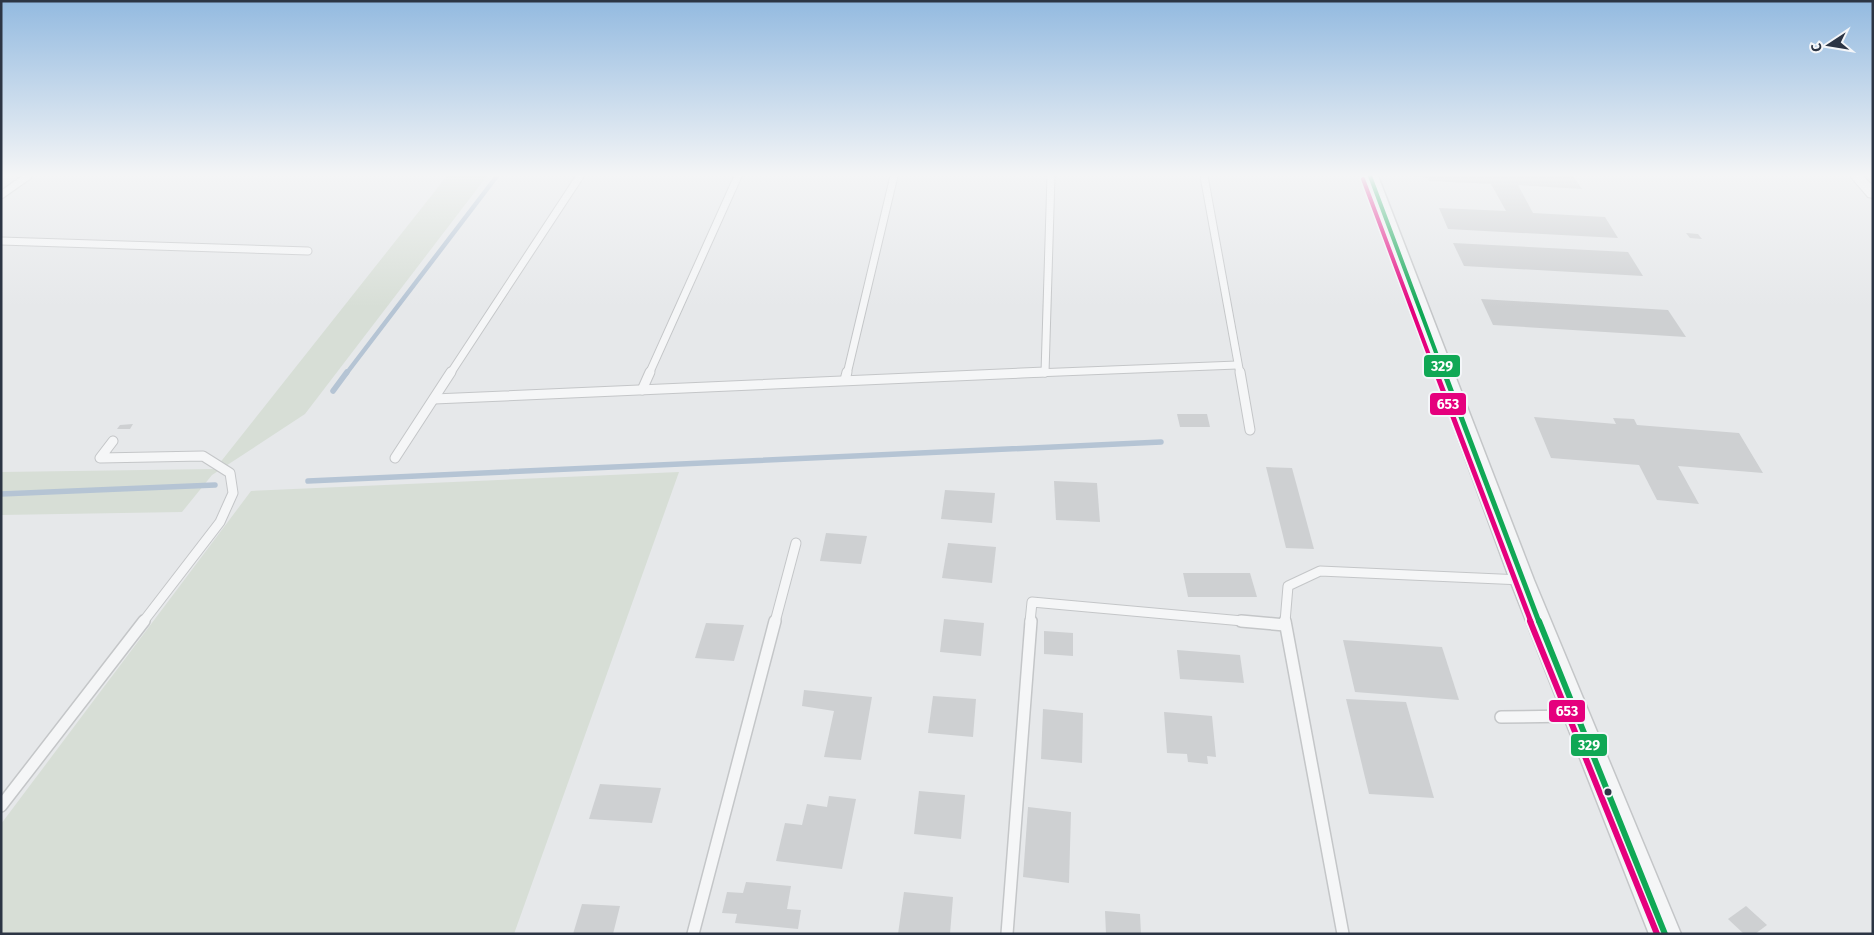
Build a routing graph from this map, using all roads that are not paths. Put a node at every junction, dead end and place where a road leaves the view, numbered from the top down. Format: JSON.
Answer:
{"nodes":[{"id":1,"x":551,"y":220,"type":"edge"},
{"id":2,"x":718,"y":220,"type":"edge"},
{"id":3,"x":884,"y":220,"type":"edge"},
{"id":4,"x":1050,"y":220,"type":"edge"},
{"id":5,"x":1212,"y":220,"type":"edge"},
{"id":6,"x":1386,"y":220,"type":"edge"},
{"id":7,"x":1,"y":241,"type":"edge"},
{"id":8,"x":308,"y":251,"type":"dead end"},
{"id":9,"x":1237,"y":365,"type":"junction"},
{"id":10,"x":1045,"y":373,"type":"junction"},
{"id":11,"x":845,"y":380,"type":"junction"},
{"id":12,"x":642,"y":390,"type":"junction"},
{"id":13,"x":434,"y":399,"type":"junction"},
{"id":14,"x":1250,"y":430,"type":"dead end"},
{"id":15,"x":113,"y":441,"type":"dead end"},
{"id":16,"x":395,"y":458,"type":"dead end"},
{"id":17,"x":796,"y":543,"type":"dead end"},
{"id":18,"x":1522,"y":580,"type":"junction"},
{"id":19,"x":1285,"y":624,"type":"junction"},
{"id":20,"x":1578,"y":716,"type":"junction"},
{"id":21,"x":1501,"y":717,"type":"dead end"},
{"id":22,"x":1,"y":806,"type":"edge"},
{"id":23,"x":693,"y":934,"type":"edge"},
{"id":24,"x":1007,"y":934,"type":"edge"},
{"id":25,"x":1344,"y":934,"type":"edge"},
{"id":26,"x":1665,"y":934,"type":"edge"}],
"edges":[{"from":1,"to":13,"type":"lane"},
{"from":2,"to":12,"type":"lane"},
{"from":3,"to":11,"type":"lane"},
{"from":4,"to":10,"type":"lane"},
{"from":5,"to":9,"type":"lane"},
{"from":6,"to":18,"type":"street"},
{"from":7,"to":8,"type":"lane"},
{"from":9,"to":10,"type":"lane"},
{"from":9,"to":14,"type":"lane"},
{"from":10,"to":11,"type":"lane"},
{"from":11,"to":12,"type":"lane"},
{"from":12,"to":13,"type":"lane"},
{"from":13,"to":16,"type":"lane"},
{"from":15,"to":22,"type":"lane"},
{"from":17,"to":23,"type":"lane"},
{"from":18,"to":19,"type":"lane"},
{"from":18,"to":20,"type":"street"},
{"from":19,"to":24,"type":"lane"},
{"from":19,"to":25,"type":"lane"},
{"from":20,"to":21,"type":"lane"},
{"from":20,"to":26,"type":"street"}]}
